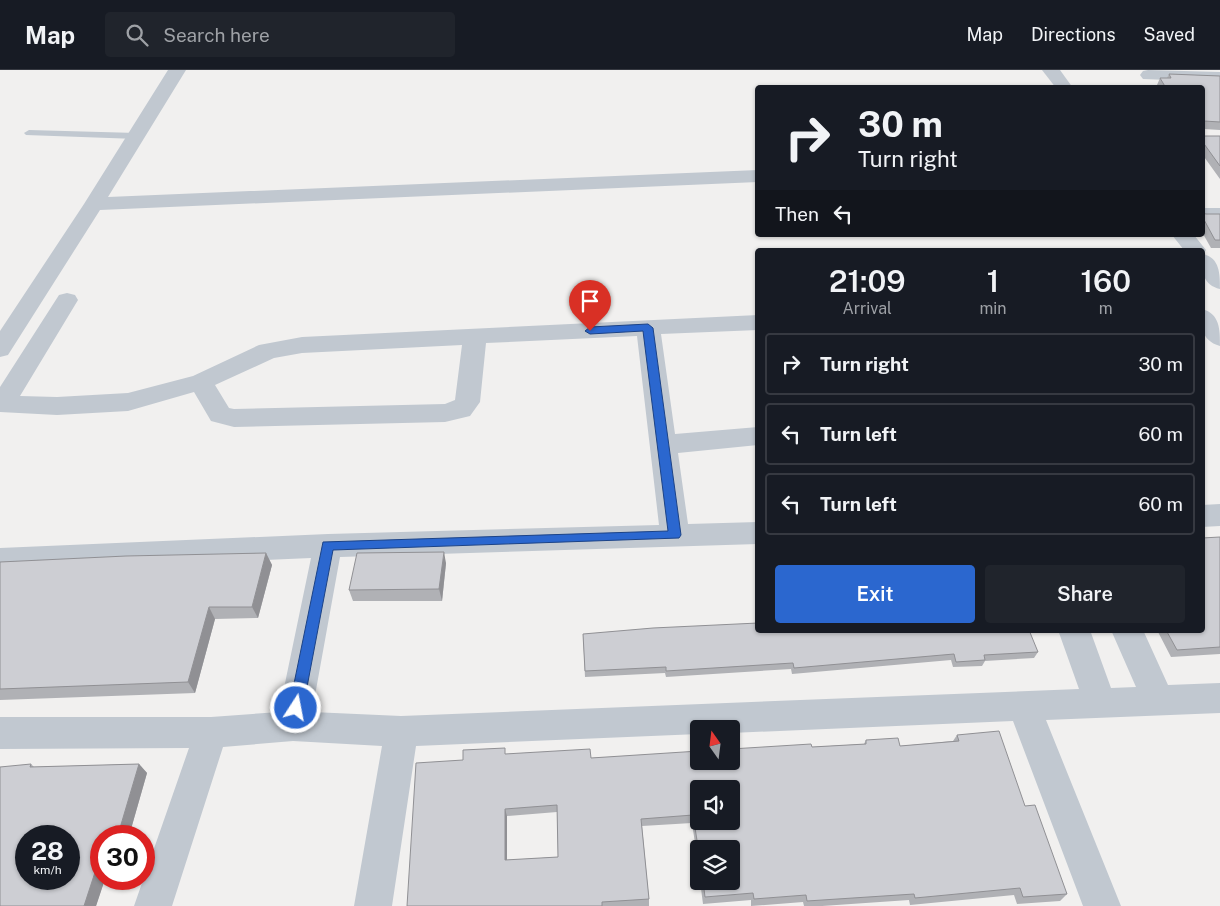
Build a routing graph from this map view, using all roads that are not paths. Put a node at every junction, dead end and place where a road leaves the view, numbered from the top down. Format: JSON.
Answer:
{"nodes":[{"id":1,"x":178,"y":70,"type":"edge"},
{"id":2,"x":1051,"y":70,"type":"edge"},
{"id":3,"x":1220,"y":77,"type":"edge"},
{"id":4,"x":1150,"y":78,"type":"edge"},
{"id":5,"x":1063,"y":85,"type":"edge"},
{"id":6,"x":29,"y":133,"type":"dead end"},
{"id":7,"x":137,"y":136,"type":"junction"},
{"id":8,"x":755,"y":176,"type":"edge"},
{"id":9,"x":94,"y":204,"type":"junction"},
{"id":10,"x":1205,"y":214,"type":"edge"},
{"id":11,"x":1220,"y":214,"type":"edge"},
{"id":12,"x":1185,"y":237,"type":"edge"},
{"id":13,"x":1193,"y":248,"type":"edge"},
{"id":14,"x":1205,"y":264,"type":"edge"},
{"id":15,"x":1220,"y":282,"type":"edge"},
{"id":16,"x":67,"y":300,"type":"dead end"},
{"id":17,"x":1205,"y":320,"type":"edge"},
{"id":18,"x":755,"y":322,"type":"edge"},
{"id":19,"x":648,"y":328,"type":"junction"},
{"id":20,"x":475,"y":336,"type":"junction"},
{"id":21,"x":1220,"y":338,"type":"edge"},
{"id":22,"x":0,"y":348,"type":"edge"},
{"id":23,"x":201,"y":382,"type":"junction"},
{"id":24,"x":1,"y":408,"type":"edge"},
{"id":25,"x":755,"y":436,"type":"edge"},
{"id":26,"x":663,"y":445,"type":"junction"},
{"id":27,"x":1205,"y":516,"type":"edge"},
{"id":28,"x":1220,"y":516,"type":"edge"},
{"id":29,"x":755,"y":532,"type":"edge"},
{"id":30,"x":675,"y":535,"type":"junction"},
{"id":31,"x":328,"y":546,"type":"junction"},
{"id":32,"x":0,"y":560,"type":"edge"},
{"id":33,"x":1075,"y":633,"type":"edge"},
{"id":34,"x":1128,"y":633,"type":"edge"},
{"id":35,"x":1220,"y":698,"type":"edge"},
{"id":36,"x":1159,"y":701,"type":"junction"},
{"id":37,"x":1100,"y":703,"type":"junction"},
{"id":38,"x":1024,"y":707,"type":"junction"},
{"id":39,"x":293,"y":726,"type":"junction"},
{"id":40,"x":401,"y":731,"type":"junction"},
{"id":41,"x":211,"y":732,"type":"junction"},
{"id":42,"x":0,"y":733,"type":"edge"},
{"id":43,"x":153,"y":906,"type":"edge"},
{"id":44,"x":373,"y":906,"type":"edge"},
{"id":45,"x":1102,"y":906,"type":"edge"}],
"edges":[{"from":1,"to":7,"type":"street"},
{"from":2,"to":5,"type":"street"},
{"from":3,"to":4,"type":"street"},
{"from":6,"to":7,"type":"lane"},
{"from":7,"to":9,"type":"street"},
{"from":8,"to":9,"type":"street"},
{"from":9,"to":22,"type":"street"},
{"from":10,"to":11,"type":"street"},
{"from":12,"to":13,"type":"street"},
{"from":14,"to":15,"type":"street"},
{"from":16,"to":24,"type":"street"},
{"from":17,"to":21,"type":"street"},
{"from":18,"to":19,"type":"street"},
{"from":19,"to":20,"type":"street"},
{"from":19,"to":26,"type":"street"},
{"from":20,"to":23,"type":"street"},
{"from":20,"to":23,"type":"street"},
{"from":23,"to":24,"type":"street"},
{"from":25,"to":26,"type":"street"},
{"from":26,"to":30,"type":"street"},
{"from":27,"to":28,"type":"street"},
{"from":29,"to":30,"type":"street"},
{"from":30,"to":31,"type":"street"},
{"from":31,"to":32,"type":"street"},
{"from":31,"to":39,"type":"street"},
{"from":33,"to":37,"type":"street"},
{"from":34,"to":36,"type":"street"},
{"from":35,"to":36,"type":"street"},
{"from":36,"to":37,"type":"street"},
{"from":37,"to":38,"type":"street"},
{"from":38,"to":40,"type":"street"},
{"from":38,"to":45,"type":"street"},
{"from":39,"to":40,"type":"street"},
{"from":39,"to":41,"type":"street"},
{"from":40,"to":44,"type":"street"},
{"from":41,"to":42,"type":"street"},
{"from":41,"to":43,"type":"street"}]}
